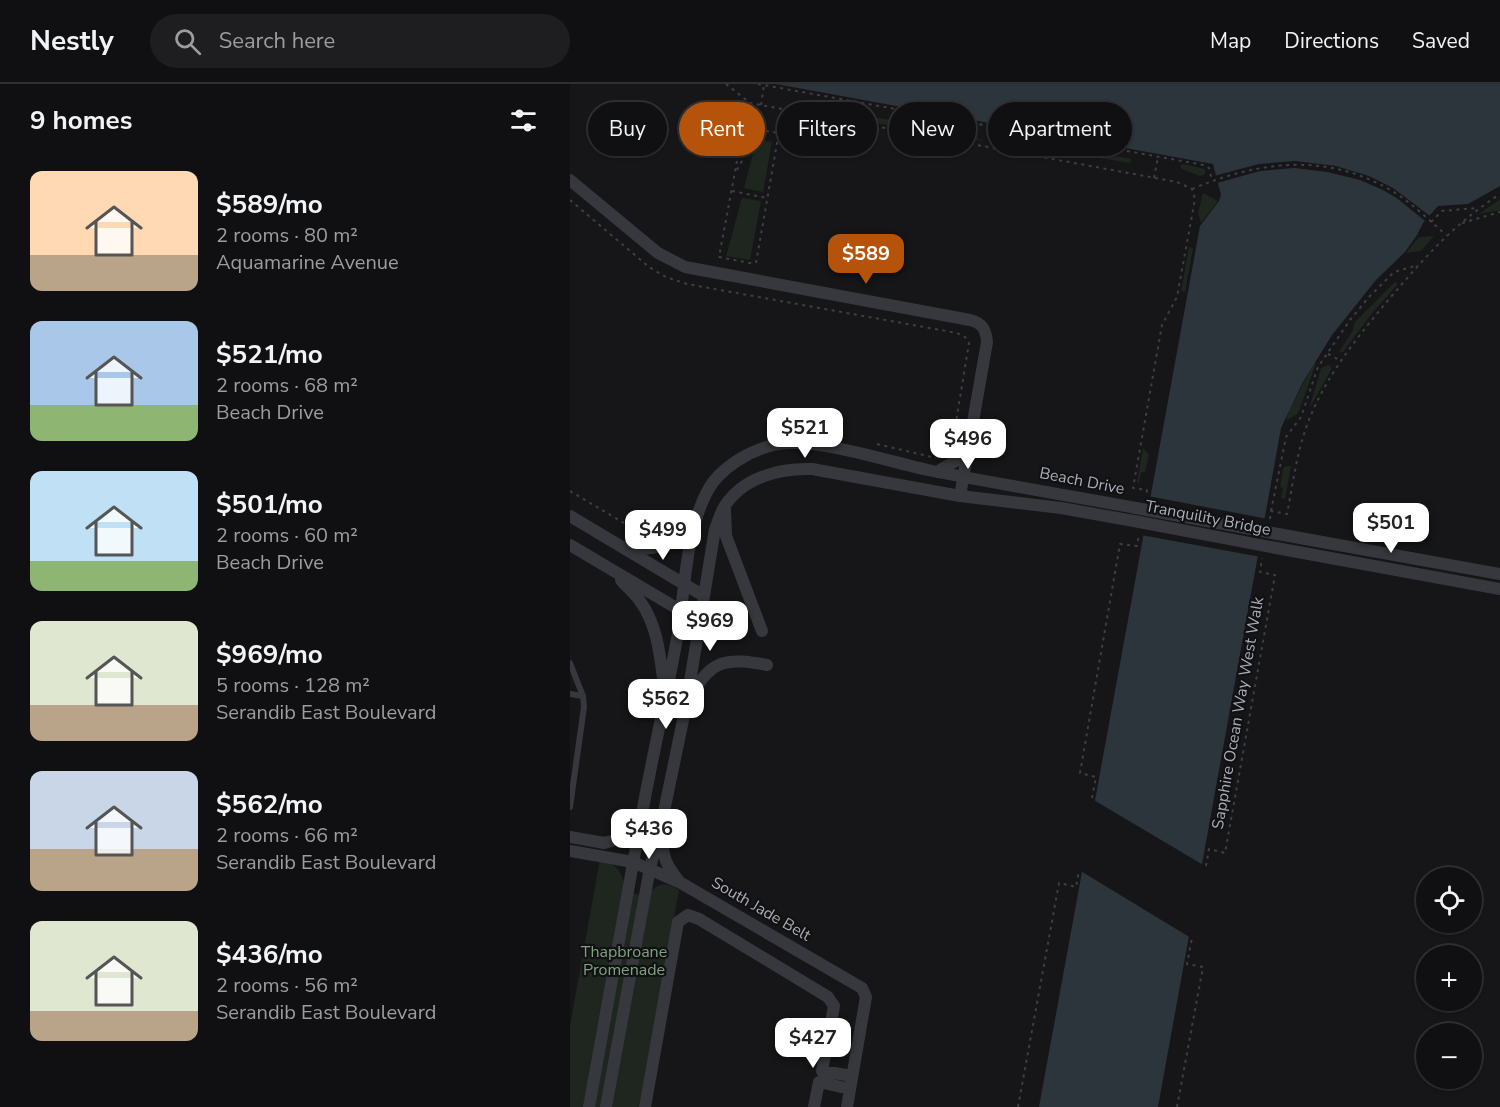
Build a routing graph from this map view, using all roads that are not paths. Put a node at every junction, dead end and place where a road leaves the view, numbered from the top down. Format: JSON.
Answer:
{"nodes":[{"id":1,"x":570,"y":180,"type":"edge"},
{"id":2,"x":970,"y":439,"type":"junction"},
{"id":3,"x":937,"y":472,"type":"junction"},
{"id":4,"x":963,"y":476,"type":"junction"},
{"id":5,"x":960,"y":496,"type":"junction"},
{"id":6,"x":725,"y":506,"type":"junction"},
{"id":7,"x":1135,"y":515,"type":"junction"},
{"id":8,"x":570,"y":516,"type":"edge"},
{"id":9,"x":695,"y":526,"type":"junction"},
{"id":10,"x":570,"y":545,"type":"edge"},
{"id":11,"x":618,"y":546,"type":"junction"},
{"id":12,"x":612,"y":571,"type":"junction"},
{"id":13,"x":1500,"y":574,"type":"edge"},
{"id":14,"x":685,"y":585,"type":"junction"},
{"id":15,"x":1500,"y":589,"type":"edge"},
{"id":16,"x":704,"y":596,"type":"junction"},
{"id":17,"x":681,"y":611,"type":"junction"},
{"id":18,"x":700,"y":622,"type":"junction"},
{"id":19,"x":762,"y":631,"type":"dead end"},
{"id":20,"x":570,"y":665,"type":"edge"},
{"id":21,"x":767,"y":665,"type":"dead end"},
{"id":22,"x":570,"y":694,"type":"edge"},
{"id":23,"x":583,"y":696,"type":"junction"},
{"id":24,"x":665,"y":696,"type":"junction"},
{"id":25,"x":686,"y":706,"type":"junction"},
{"id":26,"x":570,"y":807,"type":"edge"},
{"id":27,"x":641,"y":818,"type":"junction"},
{"id":28,"x":662,"y":821,"type":"junction"},
{"id":29,"x":570,"y":837,"type":"edge"},
{"id":30,"x":570,"y":851,"type":"edge"},
{"id":31,"x":633,"y":862,"type":"junction"},
{"id":32,"x":650,"y":868,"type":"junction"},
{"id":33,"x":681,"y":883,"type":"junction"},
{"id":34,"x":851,"y":1082,"type":"junction"},
{"id":35,"x":589,"y":1107,"type":"edge"},
{"id":36,"x":606,"y":1107,"type":"edge"},
{"id":37,"x":645,"y":1107,"type":"edge"},
{"id":38,"x":814,"y":1107,"type":"edge"},
{"id":39,"x":847,"y":1107,"type":"edge"}],
"edges":[{"from":1,"to":2,"type":"street"},
{"from":2,"to":3,"type":"street"},
{"from":2,"to":4,"type":"street"},
{"from":3,"to":4,"type":"street","name":"Beach Drive"},
{"from":3,"to":9,"type":"street","name":"Beach Drive"},
{"from":4,"to":5,"type":"street"},
{"from":4,"to":7,"type":"street","name":"Beach Drive"},
{"from":5,"to":6,"type":"street","name":"Beach Drive"},
{"from":5,"to":7,"type":"street","name":"Beach Drive"},
{"from":6,"to":16,"type":"street","name":"Beach Drive"},
{"from":6,"to":19,"type":"street"},
{"from":7,"to":13,"type":"street","name":"Tranquility Bridge","bridge":true},
{"from":7,"to":15,"type":"street","name":"Tranquility Bridge","bridge":true},
{"from":8,"to":11,"type":"street"},
{"from":9,"to":11,"type":"street"},
{"from":9,"to":14,"type":"street","name":"Beach Drive"},
{"from":10,"to":12,"type":"street"},
{"from":11,"to":14,"type":"street"},
{"from":12,"to":17,"type":"street"},
{"from":12,"to":24,"type":"street"},
{"from":14,"to":16,"type":"street"},
{"from":14,"to":17,"type":"street","name":"Beach Drive"},
{"from":16,"to":18,"type":"street","name":"Beach Drive"},
{"from":17,"to":18,"type":"street"},
{"from":17,"to":24,"type":"street","name":"Beach Drive"},
{"from":18,"to":25,"type":"street","name":"Beach Drive"},
{"from":20,"to":23,"type":"lane"},
{"from":21,"to":25,"type":"street"},
{"from":22,"to":23,"type":"lane"},
{"from":23,"to":26,"type":"lane"},
{"from":24,"to":27,"type":"street","name":"Beach Drive"},
{"from":25,"to":28,"type":"street"},
{"from":27,"to":29,"type":"street"},
{"from":27,"to":31,"type":"street","name":"Beach Drive"},
{"from":28,"to":32,"type":"street"},
{"from":28,"to":33,"type":"street"},
{"from":30,"to":31,"type":"street","name":"South Jade Belt"},
{"from":31,"to":32,"type":"street","name":"South Jade Belt"},
{"from":31,"to":35,"type":"street","name":"Beach Drive"},
{"from":32,"to":33,"type":"street","name":"South Jade Belt"},
{"from":32,"to":36,"type":"street"},
{"from":33,"to":34,"type":"street","name":"South Jade Belt"},
{"from":34,"to":37,"type":"street"},
{"from":34,"to":38,"type":"street"},
{"from":34,"to":39,"type":"street"}]}
